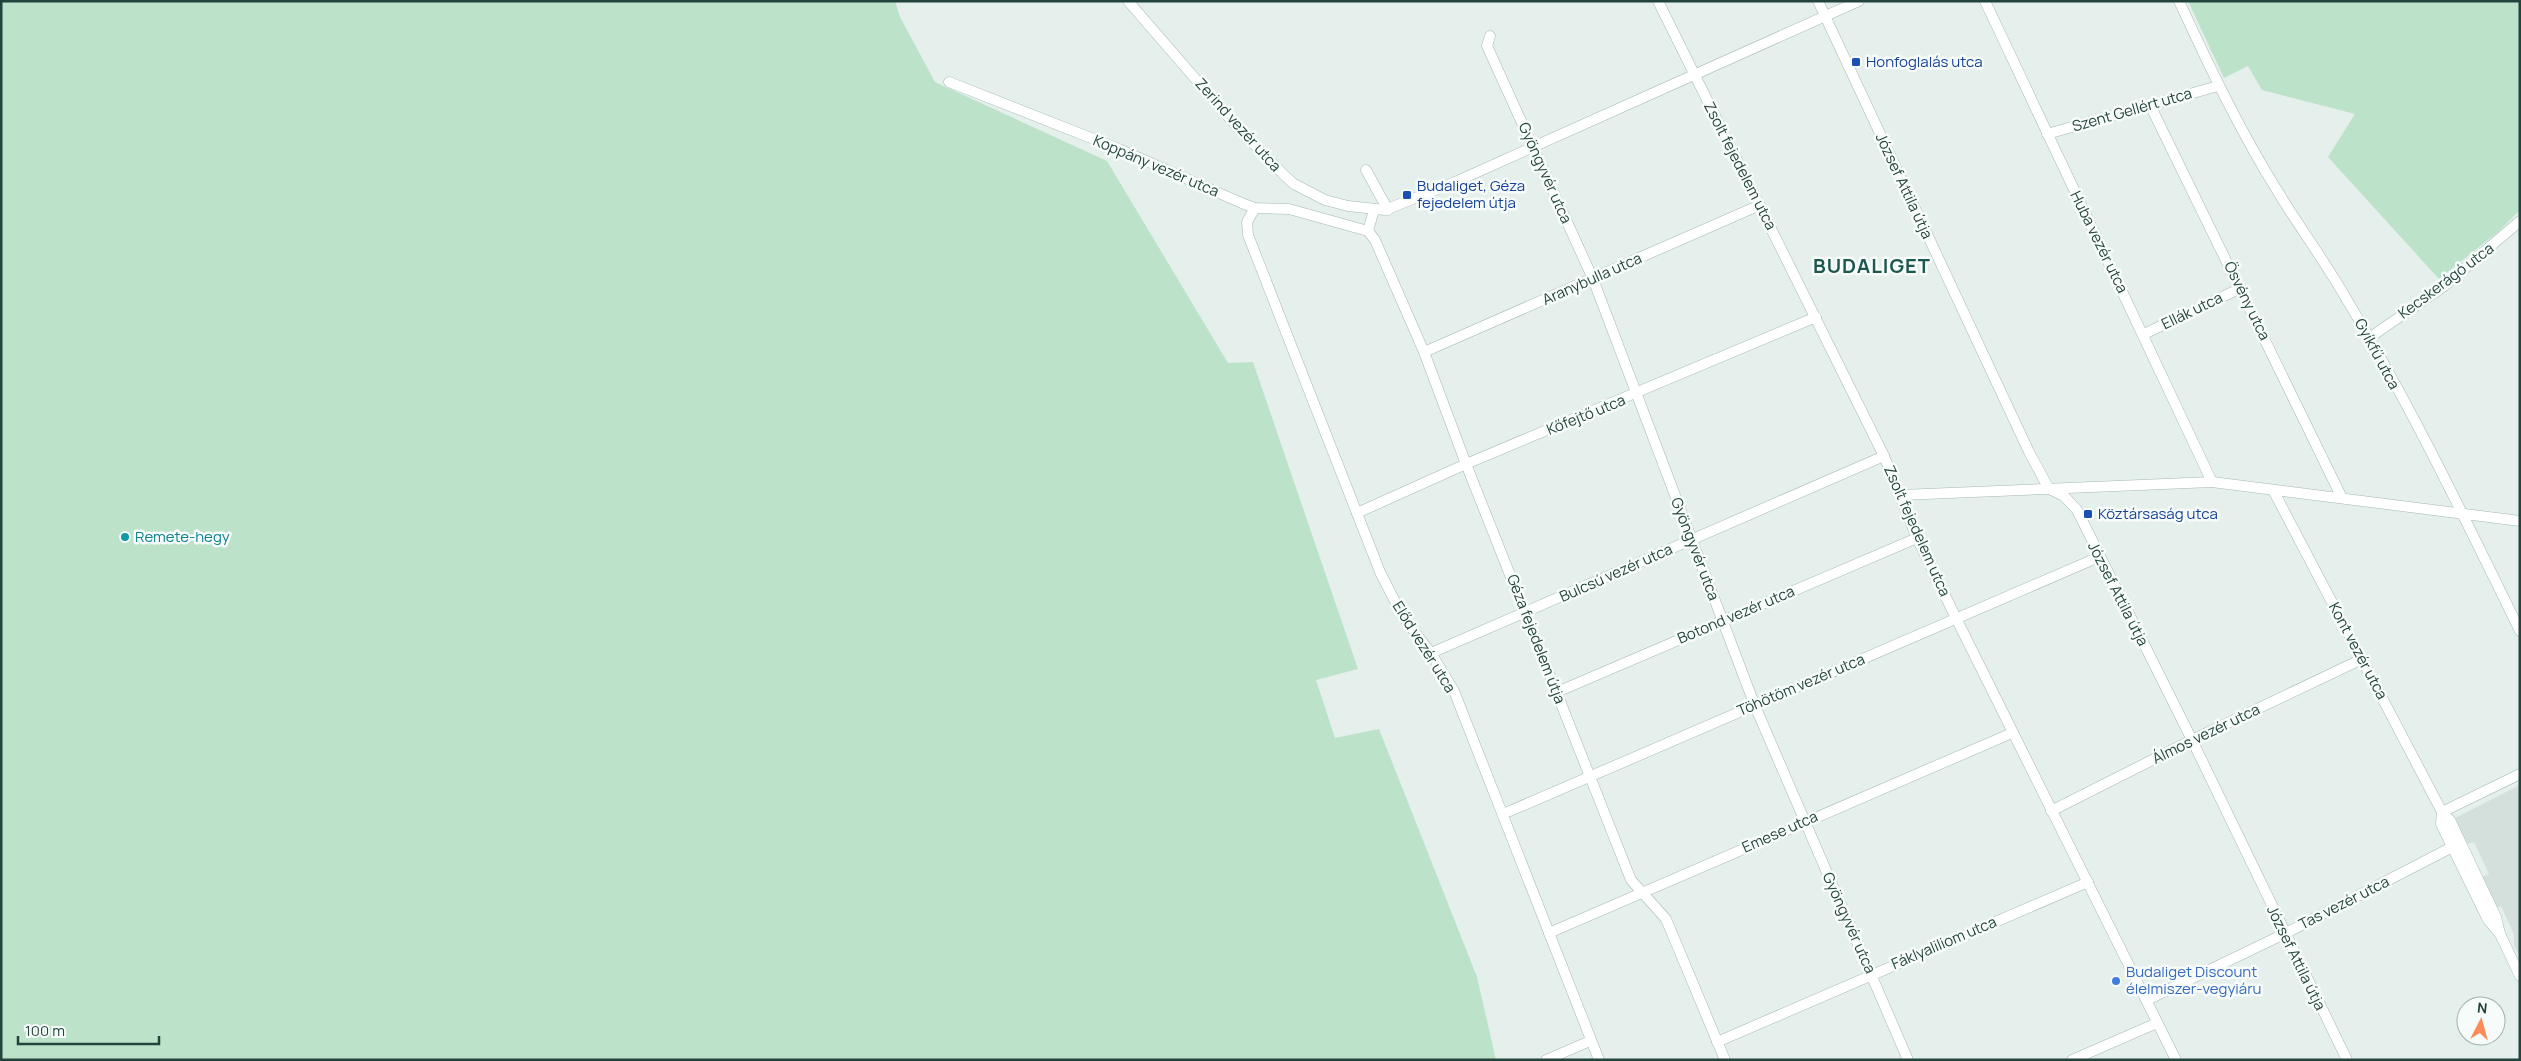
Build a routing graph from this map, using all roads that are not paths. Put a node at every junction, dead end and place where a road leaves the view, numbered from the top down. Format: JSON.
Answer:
{"nodes":[{"id":1,"x":1128,"y":1,"type":"edge"},
{"id":2,"x":1658,"y":1,"type":"edge"},
{"id":3,"x":1818,"y":1,"type":"edge"},
{"id":4,"x":1859,"y":1,"type":"edge"},
{"id":5,"x":1985,"y":1,"type":"edge"},
{"id":6,"x":2179,"y":1,"type":"edge"},
{"id":7,"x":1826,"y":17,"type":"junction"},
{"id":8,"x":1490,"y":36,"type":"dead end"},
{"id":9,"x":1694,"y":76,"type":"junction"},
{"id":10,"x":949,"y":82,"type":"dead end"},
{"id":11,"x":2218,"y":86,"type":"junction"},
{"id":12,"x":2150,"y":105,"type":"junction"},
{"id":13,"x":2047,"y":134,"type":"junction"},
{"id":14,"x":1534,"y":147,"type":"junction"},
{"id":15,"x":1366,"y":170,"type":"dead end"},
{"id":16,"x":1760,"y":205,"type":"junction"},
{"id":17,"x":1255,"y":208,"type":"junction"},
{"id":18,"x":1374,"y":210,"type":"junction"},
{"id":19,"x":1388,"y":210,"type":"junction"},
{"id":20,"x":2519,"y":222,"type":"edge"},
{"id":21,"x":1368,"y":231,"type":"junction"},
{"id":22,"x":1593,"y":279,"type":"junction"},
{"id":23,"x":2241,"y":288,"type":"junction"},
{"id":24,"x":1816,"y":317,"type":"junction"},
{"id":25,"x":2144,"y":334,"type":"junction"},
{"id":26,"x":2369,"y":338,"type":"junction"},
{"id":27,"x":1424,"y":352,"type":"junction"},
{"id":28,"x":1636,"y":394,"type":"junction"},
{"id":29,"x":1884,"y":456,"type":"junction"},
{"id":30,"x":1466,"y":464,"type":"junction"},
{"id":31,"x":2212,"y":482,"type":"junction"},
{"id":32,"x":2049,"y":489,"type":"junction"},
{"id":33,"x":2273,"y":490,"type":"junction"},
{"id":34,"x":1901,"y":495,"type":"junction"},
{"id":35,"x":2342,"y":498,"type":"junction"},
{"id":36,"x":1357,"y":513,"type":"junction"},
{"id":37,"x":2463,"y":515,"type":"junction"},
{"id":38,"x":2520,"y":521,"type":"edge"},
{"id":39,"x":1916,"y":538,"type":"junction"},
{"id":40,"x":1691,"y":539,"type":"junction"},
{"id":41,"x":2099,"y":557,"type":"junction"},
{"id":42,"x":1526,"y":613,"type":"junction"},
{"id":43,"x":1956,"y":618,"type":"junction"},
{"id":44,"x":1722,"y":620,"type":"junction"},
{"id":45,"x":2520,"y":631,"type":"edge"},
{"id":46,"x":1431,"y":653,"type":"junction"},
{"id":47,"x":2362,"y":659,"type":"junction"},
{"id":48,"x":1556,"y":692,"type":"junction"},
{"id":49,"x":1755,"y":706,"type":"junction"},
{"id":50,"x":2012,"y":733,"type":"junction"},
{"id":51,"x":2192,"y":740,"type":"junction"},
{"id":52,"x":2520,"y":774,"type":"edge"},
{"id":53,"x":1590,"y":775,"type":"junction"},
{"id":54,"x":2051,"y":811,"type":"junction"},
{"id":55,"x":2442,"y":812,"type":"junction"},
{"id":56,"x":1503,"y":814,"type":"junction"},
{"id":57,"x":1804,"y":821,"type":"junction"},
{"id":58,"x":2456,"y":845,"type":"junction"},
{"id":59,"x":2088,"y":882,"type":"junction"},
{"id":60,"x":1641,"y":892,"type":"junction"},
{"id":61,"x":1549,"y":933,"type":"junction"},
{"id":62,"x":2284,"y":934,"type":"junction"},
{"id":63,"x":1871,"y":974,"type":"junction"},
{"id":64,"x":2520,"y":976,"type":"edge"},
{"id":65,"x":2146,"y":1000,"type":"junction"},
{"id":66,"x":2157,"y":1023,"type":"junction"},
{"id":67,"x":1590,"y":1041,"type":"junction"},
{"id":68,"x":1717,"y":1042,"type":"junction"},
{"id":69,"x":1546,"y":1060,"type":"edge"},
{"id":70,"x":1599,"y":1060,"type":"edge"},
{"id":71,"x":1725,"y":1060,"type":"edge"},
{"id":72,"x":1908,"y":1060,"type":"edge"},
{"id":73,"x":2072,"y":1060,"type":"edge"},
{"id":74,"x":2176,"y":1060,"type":"edge"},
{"id":75,"x":2347,"y":1060,"type":"edge"}],
"edges":[{"from":1,"to":18,"type":"street","name":"Zerind vezér utca"},
{"from":2,"to":9,"type":"street","name":"Zsolt fejedelem utca"},
{"from":3,"to":7,"type":"street","name":"József Attila útja"},
{"from":4,"to":7,"type":"street"},
{"from":5,"to":13,"type":"street","name":"Huba vezér utca"},
{"from":6,"to":11,"type":"street","name":"Gyíkfű utca"},
{"from":7,"to":9,"type":"street"},
{"from":7,"to":32,"type":"street","name":"József Attila útja"},
{"from":8,"to":14,"type":"street","name":"Gyöngyvér utca"},
{"from":9,"to":14,"type":"street"},
{"from":9,"to":16,"type":"street","name":"Zsolt fejedelem utca"},
{"from":10,"to":17,"type":"street","name":"Koppány vezér utca"},
{"from":11,"to":12,"type":"street","name":"Szent Gellért utca"},
{"from":11,"to":26,"type":"street","name":"Gyíkfű utca"},
{"from":12,"to":13,"type":"street","name":"Szent Gellért utca"},
{"from":12,"to":23,"type":"street","name":"Ösvény utca"},
{"from":13,"to":25,"type":"street","name":"Huba vezér utca"},
{"from":14,"to":19,"type":"street"},
{"from":14,"to":22,"type":"street","name":"Gyöngyvér utca"},
{"from":15,"to":19,"type":"street"},
{"from":16,"to":22,"type":"street","name":"Aranybulla utca"},
{"from":16,"to":24,"type":"street","name":"Zsolt fejedelem utca"},
{"from":17,"to":21,"type":"street","name":"Koppány vezér utca"},
{"from":17,"to":36,"type":"street","name":"Előd vezér utca"},
{"from":18,"to":19,"type":"street"},
{"from":18,"to":21,"type":"street"},
{"from":20,"to":26,"type":"street","name":"Kecskerágó utca"},
{"from":21,"to":27,"type":"street","name":"Géza fejedelem útja"},
{"from":22,"to":27,"type":"street","name":"Aranybulla utca"},
{"from":22,"to":28,"type":"street","name":"Gyöngyvér utca"},
{"from":23,"to":25,"type":"street","name":"Ellák utca"},
{"from":23,"to":35,"type":"street","name":"Ösvény utca"},
{"from":24,"to":28,"type":"street","name":"Kőfejtő utca"},
{"from":24,"to":29,"type":"street","name":"Zsolt fejedelem utca"},
{"from":25,"to":31,"type":"street","name":"Huba vezér utca"},
{"from":26,"to":37,"type":"street","name":"Gyíkfű utca"},
{"from":27,"to":30,"type":"street","name":"Géza fejedelem útja"},
{"from":28,"to":30,"type":"street","name":"Kőfejtő utca"},
{"from":28,"to":40,"type":"street","name":"Gyöngyvér utca"},
{"from":29,"to":34,"type":"street","name":"Zsolt fejedelem utca"},
{"from":29,"to":40,"type":"street","name":"Bulcsú vezér utca"},
{"from":30,"to":36,"type":"street","name":"Kőfejtő utca"},
{"from":30,"to":42,"type":"street","name":"Géza fejedelem útja"},
{"from":31,"to":32,"type":"street"},
{"from":31,"to":33,"type":"street"},
{"from":32,"to":34,"type":"street"},
{"from":32,"to":41,"type":"street","name":"József Attila útja"},
{"from":33,"to":35,"type":"street"},
{"from":33,"to":47,"type":"street","name":"Kont vezér utca"},
{"from":34,"to":39,"type":"street","name":"Zsolt fejedelem utca"},
{"from":35,"to":37,"type":"street"},
{"from":36,"to":46,"type":"street","name":"Előd vezér utca"},
{"from":37,"to":38,"type":"street"},
{"from":37,"to":45,"type":"street","name":"Gyíkfű utca"},
{"from":39,"to":43,"type":"street","name":"Zsolt fejedelem utca"},
{"from":39,"to":44,"type":"street","name":"Botond vezér utca"},
{"from":40,"to":42,"type":"street","name":"Bulcsú vezér utca"},
{"from":40,"to":44,"type":"street","name":"Gyöngyvér utca"},
{"from":41,"to":43,"type":"street","name":"Töhötöm vezér utca"},
{"from":41,"to":51,"type":"street","name":"József Attila útja"},
{"from":42,"to":46,"type":"street","name":"Bulcsú vezér utca"},
{"from":42,"to":48,"type":"street","name":"Géza fejedelem útja"},
{"from":43,"to":49,"type":"street","name":"Töhötöm vezér utca"},
{"from":43,"to":50,"type":"street","name":"Zsolt fejedelem utca"},
{"from":44,"to":48,"type":"street","name":"Botond vezér utca"},
{"from":44,"to":49,"type":"street","name":"Gyöngyvér utca"},
{"from":46,"to":56,"type":"street","name":"Előd vezér utca"},
{"from":47,"to":51,"type":"street","name":"Álmos vezér utca"},
{"from":47,"to":55,"type":"street","name":"Kont vezér utca"},
{"from":48,"to":53,"type":"street","name":"Géza fejedelem útja"},
{"from":49,"to":53,"type":"street","name":"Töhötöm vezér utca"},
{"from":49,"to":57,"type":"street","name":"Gyöngyvér utca"},
{"from":50,"to":54,"type":"street","name":"Zsolt fejedelem utca"},
{"from":50,"to":57,"type":"street","name":"Emese utca"},
{"from":51,"to":54,"type":"street","name":"Álmos vezér utca"},
{"from":51,"to":62,"type":"street","name":"József Attila útja"},
{"from":52,"to":55,"type":"street"},
{"from":53,"to":56,"type":"street","name":"Töhötöm vezér utca"},
{"from":53,"to":60,"type":"street","name":"Géza fejedelem útja"},
{"from":54,"to":59,"type":"street","name":"Zsolt fejedelem utca"},
{"from":55,"to":58,"type":"street","name":"Kont vezér utca"},
{"from":56,"to":61,"type":"street","name":"Előd vezér utca"},
{"from":57,"to":60,"type":"street","name":"Emese utca"},
{"from":57,"to":63,"type":"street","name":"Gyöngyvér utca"},
{"from":58,"to":62,"type":"street","name":"Tas vezér utca"},
{"from":58,"to":64,"type":"street","name":"Kont vezér utca"},
{"from":59,"to":63,"type":"street","name":"Fáklyaliliom utca"},
{"from":59,"to":65,"type":"street","name":"Zsolt fejedelem utca"},
{"from":60,"to":61,"type":"street","name":"Emese utca"},
{"from":60,"to":68,"type":"street","name":"Géza fejedelem útja"},
{"from":61,"to":67,"type":"street","name":"Előd vezér utca"},
{"from":62,"to":65,"type":"street","name":"Tas vezér utca"},
{"from":62,"to":75,"type":"street","name":"József Attila útja"},
{"from":63,"to":68,"type":"street","name":"Fáklyaliliom utca"},
{"from":63,"to":72,"type":"street","name":"Gyöngyvér utca"},
{"from":65,"to":66,"type":"street","name":"Zsolt fejedelem utca"},
{"from":66,"to":73,"type":"street"},
{"from":66,"to":74,"type":"street","name":"Zsolt fejedelem utca"},
{"from":67,"to":69,"type":"street"},
{"from":67,"to":70,"type":"street","name":"Előd vezér utca"},
{"from":68,"to":71,"type":"street","name":"Géza fejedelem útja"}]}
